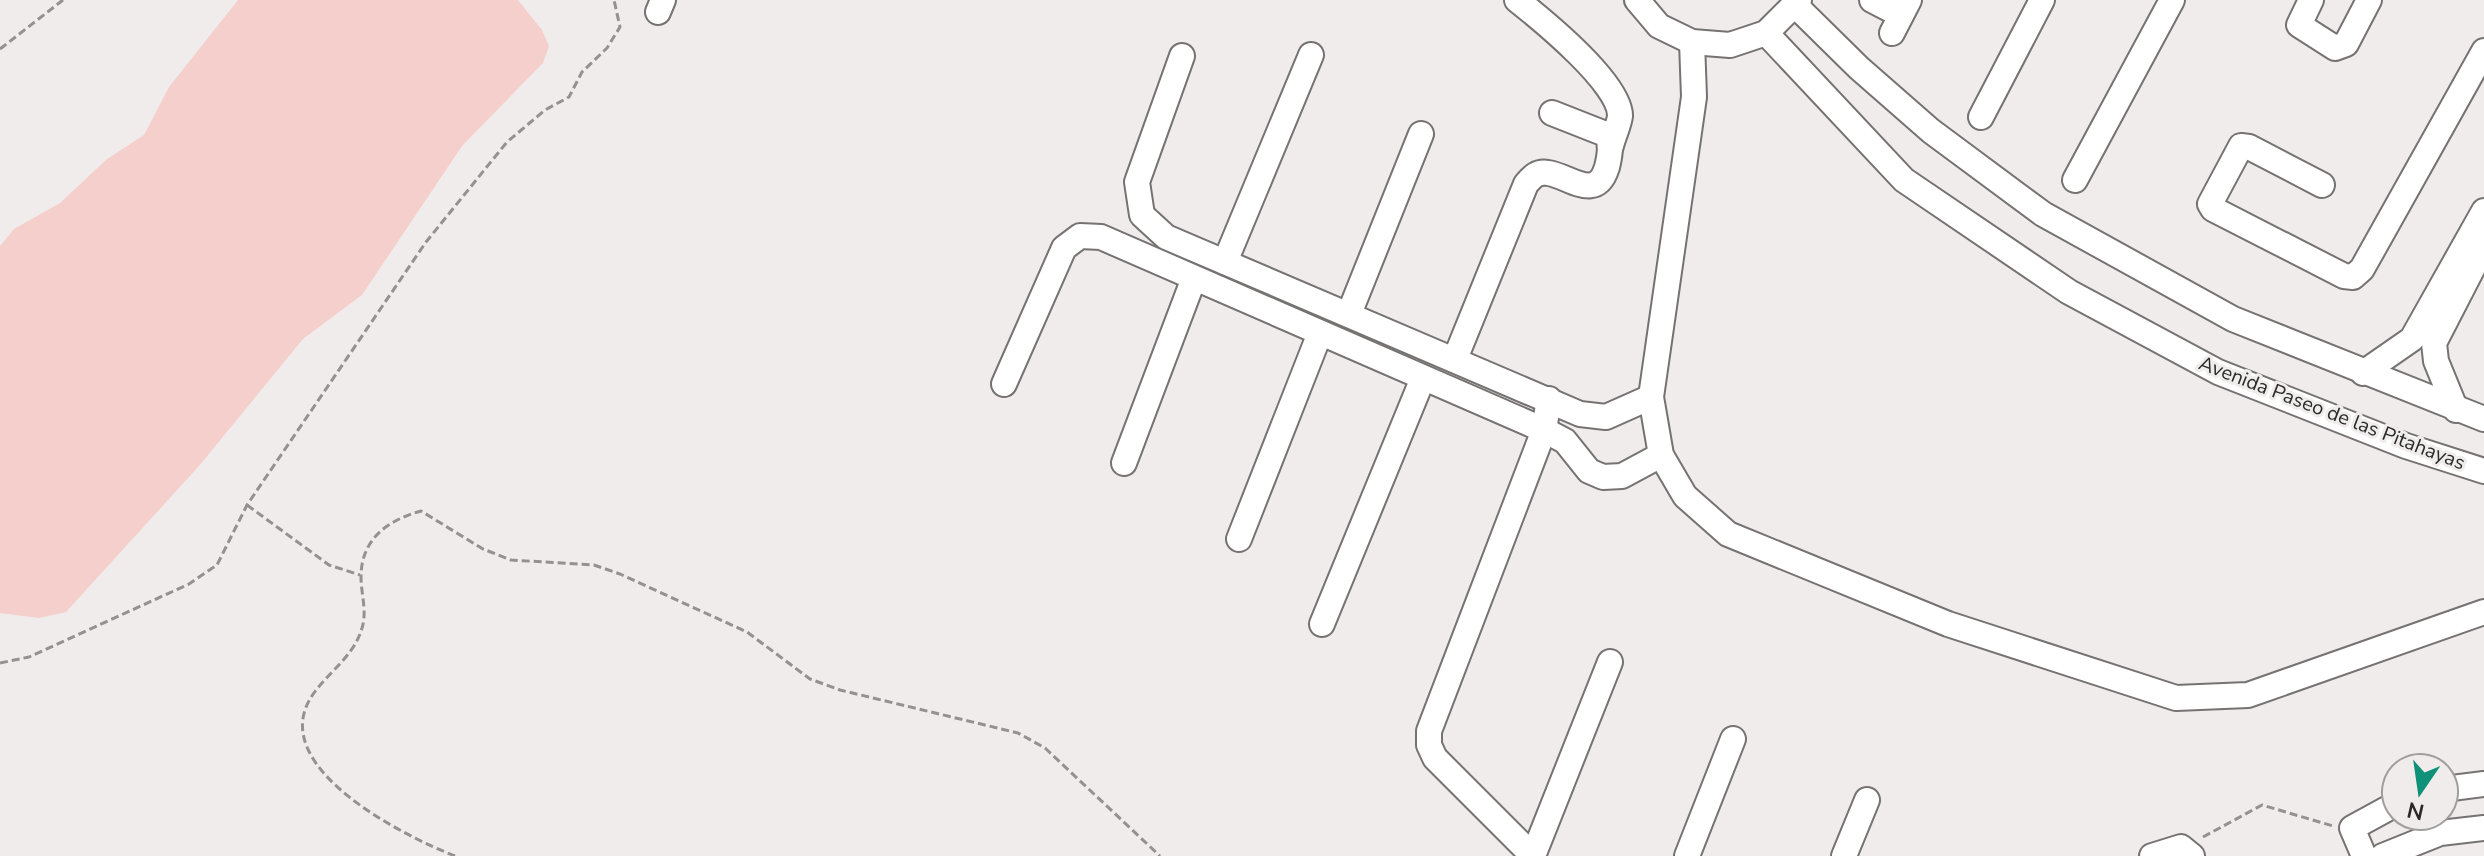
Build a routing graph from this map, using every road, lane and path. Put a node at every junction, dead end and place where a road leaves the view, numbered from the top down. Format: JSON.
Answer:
{"nodes":[{"id":1,"x":63,"y":0,"type":"edge"},
{"id":2,"x":614,"y":0,"type":"edge"},
{"id":3,"x":1517,"y":0,"type":"edge"},
{"id":4,"x":1637,"y":0,"type":"edge"},
{"id":5,"x":1872,"y":0,"type":"edge"},
{"id":6,"x":2042,"y":0,"type":"edge"},
{"id":7,"x":2172,"y":0,"type":"edge"},
{"id":8,"x":2311,"y":0,"type":"edge"},
{"id":9,"x":2369,"y":0,"type":"edge"},
{"id":10,"x":1797,"y":3,"type":"edge"},
{"id":11,"x":1901,"y":16,"type":"edge"},
{"id":12,"x":1766,"y":33,"type":"junction"},
{"id":13,"x":1692,"y":42,"type":"junction"},
{"id":14,"x":0,"y":49,"type":"edge"},
{"id":15,"x":2484,"y":51,"type":"edge"},
{"id":16,"x":1311,"y":55,"type":"dead end"},
{"id":17,"x":1182,"y":56,"type":"dead end"},
{"id":18,"x":1552,"y":113,"type":"dead end"},
{"id":19,"x":1981,"y":117,"type":"dead end"},
{"id":20,"x":1421,"y":134,"type":"dead end"},
{"id":21,"x":1611,"y":146,"type":"junction"},
{"id":22,"x":2075,"y":180,"type":"dead end"},
{"id":23,"x":2322,"y":185,"type":"dead end"},
{"id":24,"x":2484,"y":211,"type":"edge"},
{"id":25,"x":2484,"y":246,"type":"edge"},
{"id":26,"x":1225,"y":262,"type":"junction"},
{"id":27,"x":1194,"y":278,"type":"junction"},
{"id":28,"x":1349,"y":314,"type":"junction"},
{"id":29,"x":1320,"y":333,"type":"junction"},
{"id":30,"x":1455,"y":359,"type":"junction"},
{"id":31,"x":2363,"y":373,"type":"junction"},
{"id":32,"x":1423,"y":378,"type":"junction"},
{"id":33,"x":1004,"y":384,"type":"dead end"},
{"id":34,"x":1651,"y":397,"type":"junction"},
{"id":35,"x":1549,"y":399,"type":"junction"},
{"id":36,"x":2456,"y":410,"type":"junction"},
{"id":37,"x":2484,"y":419,"type":"edge"},
{"id":38,"x":1544,"y":430,"type":"junction"},
{"id":39,"x":1661,"y":455,"type":"junction"},
{"id":40,"x":1124,"y":463,"type":"dead end"},
{"id":41,"x":2484,"y":471,"type":"edge"},
{"id":42,"x":247,"y":505,"type":"junction"},
{"id":43,"x":1239,"y":539,"type":"dead end"},
{"id":44,"x":360,"y":575,"type":"junction"},
{"id":45,"x":2484,"y":612,"type":"edge"},
{"id":46,"x":1322,"y":624,"type":"dead end"},
{"id":47,"x":1610,"y":662,"type":"dead end"},
{"id":48,"x":0,"y":663,"type":"edge"},
{"id":49,"x":1733,"y":739,"type":"dead end"},
{"id":50,"x":2484,"y":784,"type":"edge"},
{"id":51,"x":2460,"y":787,"type":"edge"},
{"id":52,"x":1867,"y":800,"type":"dead end"},
{"id":53,"x":2380,"y":813,"type":"edge"},
{"id":54,"x":2352,"y":828,"type":"junction"},
{"id":55,"x":2484,"y":828,"type":"edge"},
{"id":56,"x":2187,"y":852,"type":"edge"},
{"id":57,"x":455,"y":856,"type":"edge"},
{"id":58,"x":1160,"y":856,"type":"edge"},
{"id":59,"x":1687,"y":856,"type":"edge"},
{"id":60,"x":1844,"y":856,"type":"edge"},
{"id":61,"x":2152,"y":856,"type":"edge"},
{"id":62,"x":2364,"y":856,"type":"edge"},
{"id":63,"x":2383,"y":856,"type":"edge"}],
"edges":[{"from":1,"to":14,"type":"path"},
{"from":2,"to":42,"type":"path"},
{"from":3,"to":21,"type":"street"},
{"from":4,"to":13,"type":"street"},
{"from":5,"to":11,"type":"street"},
{"from":6,"to":19,"type":"street"},
{"from":7,"to":22,"type":"street"},
{"from":8,"to":9,"type":"street"},
{"from":10,"to":12,"type":"street"},
{"from":10,"to":31,"type":"street"},
{"from":12,"to":13,"type":"street"},
{"from":12,"to":41,"type":"street","name":"Avenida Paseo de las Pitahayas"},
{"from":13,"to":34,"type":"street"},
{"from":15,"to":23,"type":"street"},
{"from":16,"to":26,"type":"street"},
{"from":17,"to":26,"type":"street"},
{"from":18,"to":21,"type":"street"},
{"from":20,"to":28,"type":"street"},
{"from":21,"to":30,"type":"street"},
{"from":24,"to":31,"type":"street"},
{"from":25,"to":36,"type":"street"},
{"from":26,"to":28,"type":"street"},
{"from":27,"to":29,"type":"street"},
{"from":27,"to":33,"type":"street"},
{"from":27,"to":40,"type":"street"},
{"from":28,"to":30,"type":"street"},
{"from":29,"to":32,"type":"street"},
{"from":29,"to":43,"type":"street"},
{"from":30,"to":35,"type":"street"},
{"from":31,"to":36,"type":"street"},
{"from":32,"to":38,"type":"street"},
{"from":32,"to":46,"type":"street"},
{"from":34,"to":35,"type":"street"},
{"from":34,"to":39,"type":"street"},
{"from":35,"to":38,"type":"street"},
{"from":36,"to":37,"type":"street"},
{"from":38,"to":39,"type":"street"},
{"from":38,"to":47,"type":"street"},
{"from":39,"to":45,"type":"street"},
{"from":42,"to":44,"type":"path"},
{"from":42,"to":48,"type":"path"},
{"from":44,"to":57,"type":"path"},
{"from":44,"to":58,"type":"path"},
{"from":49,"to":59,"type":"street"},
{"from":50,"to":51,"type":"street"},
{"from":52,"to":60,"type":"street"},
{"from":53,"to":54,"type":"street"},
{"from":54,"to":56,"type":"path"},
{"from":54,"to":62,"type":"street"},
{"from":55,"to":63,"type":"street"},
{"from":56,"to":61,"type":"street"}]}
